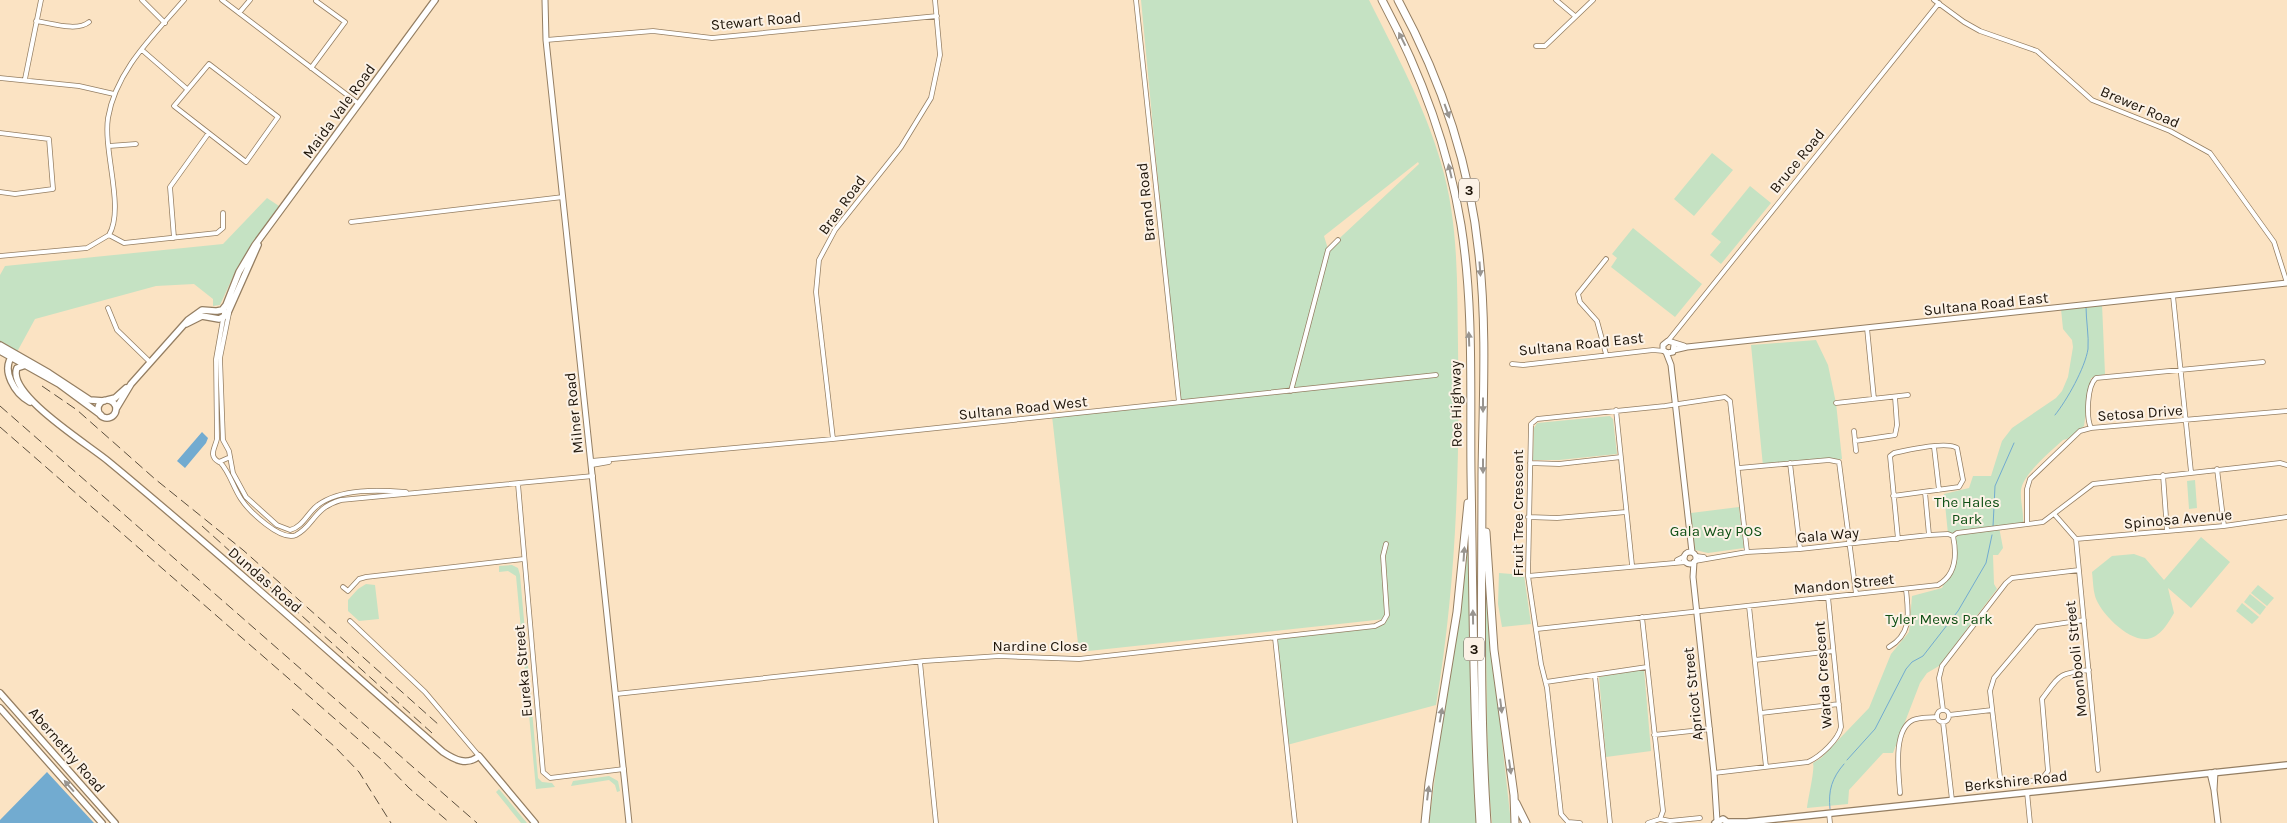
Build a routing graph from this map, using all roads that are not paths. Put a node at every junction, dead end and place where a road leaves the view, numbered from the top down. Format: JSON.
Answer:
{"nodes":[{"id":1,"x":41,"y":0,"type":"edge"},
{"id":2,"x":142,"y":0,"type":"edge"},
{"id":3,"x":184,"y":0,"type":"edge"},
{"id":4,"x":222,"y":0,"type":"edge"},
{"id":5,"x":250,"y":0,"type":"edge"},
{"id":6,"x":435,"y":0,"type":"edge"},
{"id":7,"x":545,"y":0,"type":"edge"},
{"id":8,"x":935,"y":0,"type":"edge"},
{"id":9,"x":1136,"y":0,"type":"edge"},
{"id":10,"x":1382,"y":0,"type":"edge"},
{"id":11,"x":1398,"y":0,"type":"edge"},
{"id":12,"x":1556,"y":0,"type":"edge"},
{"id":13,"x":1592,"y":0,"type":"edge"},
{"id":14,"x":1934,"y":0,"type":"edge"},
{"id":15,"x":316,"y":1,"type":"edge"},
{"id":16,"x":1939,"y":4,"type":"junction"},
{"id":17,"x":239,"y":13,"type":"junction"},
{"id":18,"x":937,"y":16,"type":"junction"},
{"id":19,"x":1575,"y":16,"type":"junction"},
{"id":20,"x":36,"y":21,"type":"junction"},
{"id":21,"x":89,"y":22,"type":"dead end"},
{"id":22,"x":165,"y":23,"type":"junction"},
{"id":23,"x":546,"y":40,"type":"junction"},
{"id":24,"x":1536,"y":46,"type":"dead end"},
{"id":25,"x":142,"y":50,"type":"junction"},
{"id":26,"x":312,"y":68,"type":"junction"},
{"id":27,"x":0,"y":78,"type":"edge"},
{"id":28,"x":25,"y":79,"type":"junction"},
{"id":29,"x":187,"y":90,"type":"junction"},
{"id":30,"x":114,"y":94,"type":"junction"},
{"id":31,"x":359,"y":104,"type":"junction"},
{"id":32,"x":0,"y":133,"type":"edge"},
{"id":33,"x":208,"y":134,"type":"junction"},
{"id":34,"x":136,"y":144,"type":"dead end"},
{"id":35,"x":109,"y":146,"type":"junction"},
{"id":36,"x":0,"y":192,"type":"edge"},
{"id":37,"x":563,"y":198,"type":"junction"},
{"id":38,"x":223,"y":213,"type":"dead end"},
{"id":39,"x":351,"y":222,"type":"dead end"},
{"id":40,"x":109,"y":236,"type":"junction"},
{"id":41,"x":263,"y":237,"type":"junction"},
{"id":42,"x":174,"y":238,"type":"junction"},
{"id":43,"x":1338,"y":240,"type":"dead end"},
{"id":44,"x":0,"y":256,"type":"edge"},
{"id":45,"x":1606,"y":259,"type":"dead end"},
{"id":46,"x":2287,"y":284,"type":"edge"},
{"id":47,"x":2173,"y":296,"type":"junction"},
{"id":48,"x":226,"y":305,"type":"junction"},
{"id":49,"x":108,"y":308,"type":"dead end"},
{"id":50,"x":215,"y":313,"type":"junction"},
{"id":51,"x":224,"y":318,"type":"junction"},
{"id":52,"x":220,"y":325,"type":"junction"},
{"id":53,"x":1867,"y":328,"type":"junction"},
{"id":54,"x":1671,"y":346,"type":"junction"},
{"id":55,"x":1,"y":349,"type":"edge"},
{"id":56,"x":1653,"y":350,"type":"junction"},
{"id":57,"x":1665,"y":352,"type":"junction"},
{"id":58,"x":1606,"y":354,"type":"junction"},
{"id":59,"x":15,"y":357,"type":"junction"},
{"id":60,"x":150,"y":362,"type":"junction"},
{"id":61,"x":2263,"y":362,"type":"dead end"},
{"id":62,"x":1512,"y":364,"type":"dead end"},
{"id":63,"x":26,"y":365,"type":"junction"},
{"id":64,"x":1671,"y":365,"type":"junction"},
{"id":65,"x":16,"y":370,"type":"junction"},
{"id":66,"x":2181,"y":371,"type":"junction"},
{"id":67,"x":1436,"y":375,"type":"dead end"},
{"id":68,"x":7,"y":376,"type":"junction"},
{"id":69,"x":131,"y":384,"type":"junction"},
{"id":70,"x":1291,"y":391,"type":"junction"},
{"id":71,"x":1908,"y":395,"type":"dead end"},
{"id":72,"x":1894,"y":397,"type":"junction"},
{"id":73,"x":82,"y":398,"type":"junction"},
{"id":74,"x":1874,"y":399,"type":"junction"},
{"id":75,"x":105,"y":401,"type":"junction"},
{"id":76,"x":1180,"y":402,"type":"junction"},
{"id":77,"x":1676,"y":403,"type":"junction"},
{"id":78,"x":1836,"y":404,"type":"dead end"},
{"id":79,"x":36,"y":406,"type":"junction"},
{"id":80,"x":116,"y":409,"type":"junction"},
{"id":81,"x":1616,"y":410,"type":"junction"},
{"id":82,"x":2287,"y":411,"type":"edge"},
{"id":83,"x":100,"y":415,"type":"junction"},
{"id":84,"x":2186,"y":420,"type":"junction"},
{"id":85,"x":2091,"y":428,"type":"junction"},
{"id":86,"x":1854,"y":431,"type":"dead end"},
{"id":87,"x":833,"y":439,"type":"junction"},
{"id":88,"x":1855,"y":441,"type":"junction"},
{"id":89,"x":226,"y":447,"type":"junction"},
{"id":90,"x":1934,"y":447,"type":"junction"},
{"id":91,"x":214,"y":449,"type":"junction"},
{"id":92,"x":1856,"y":451,"type":"dead end"},
{"id":93,"x":229,"y":456,"type":"junction"},
{"id":94,"x":1621,"y":457,"type":"junction"},
{"id":95,"x":220,"y":462,"type":"junction"},
{"id":96,"x":591,"y":463,"type":"junction"},
{"id":97,"x":1530,"y":463,"type":"junction"},
{"id":98,"x":1790,"y":463,"type":"junction"},
{"id":99,"x":2287,"y":465,"type":"edge"},
{"id":100,"x":1739,"y":468,"type":"junction"},
{"id":101,"x":2218,"y":469,"type":"junction"},
{"id":102,"x":2191,"y":472,"type":"junction"},
{"id":103,"x":1471,"y":475,"type":"junction"},
{"id":104,"x":2163,"y":475,"type":"junction"},
{"id":105,"x":593,"y":476,"type":"junction"},
{"id":106,"x":518,"y":484,"type":"junction"},
{"id":107,"x":1482,"y":489,"type":"junction"},
{"id":108,"x":1939,"y":490,"type":"junction"},
{"id":109,"x":1925,"y":492,"type":"junction"},
{"id":110,"x":418,"y":493,"type":"junction"},
{"id":111,"x":1893,"y":496,"type":"junction"},
{"id":112,"x":1626,"y":512,"type":"junction"},
{"id":113,"x":2054,"y":515,"type":"junction"},
{"id":114,"x":1528,"y":517,"type":"junction"},
{"id":115,"x":2287,"y":518,"type":"edge"},
{"id":116,"x":2027,"y":524,"type":"junction"},
{"id":117,"x":2224,"y":526,"type":"junction"},
{"id":118,"x":2168,"y":531,"type":"junction"},
{"id":119,"x":1929,"y":535,"type":"junction"},
{"id":120,"x":1952,"y":535,"type":"junction"},
{"id":121,"x":1898,"y":539,"type":"junction"},
{"id":122,"x":2076,"y":540,"type":"junction"},
{"id":123,"x":1386,"y":544,"type":"dead end"},
{"id":124,"x":1851,"y":544,"type":"junction"},
{"id":125,"x":1800,"y":549,"type":"junction"},
{"id":126,"x":1747,"y":552,"type":"junction"},
{"id":127,"x":1690,"y":558,"type":"junction"},
{"id":128,"x":524,"y":559,"type":"junction"},
{"id":129,"x":1632,"y":565,"type":"junction"},
{"id":130,"x":2079,"y":570,"type":"junction"},
{"id":131,"x":1528,"y":576,"type":"junction"},
{"id":132,"x":343,"y":587,"type":"dead end"},
{"id":133,"x":1906,"y":589,"type":"junction"},
{"id":134,"x":348,"y":591,"type":"junction"},
{"id":135,"x":1856,"y":594,"type":"junction"},
{"id":136,"x":352,"y":595,"type":"dead end"},
{"id":137,"x":1828,"y":597,"type":"junction"},
{"id":138,"x":1749,"y":606,"type":"junction"},
{"id":139,"x":1697,"y":612,"type":"junction"},
{"id":140,"x":1642,"y":617,"type":"junction"},
{"id":141,"x":2084,"y":620,"type":"junction"},
{"id":142,"x":350,"y":621,"type":"dead end"},
{"id":143,"x":1536,"y":629,"type":"junction"},
{"id":144,"x":1276,"y":638,"type":"junction"},
{"id":145,"x":1889,"y":648,"type":"dead end"},
{"id":146,"x":1833,"y":651,"type":"junction"},
{"id":147,"x":1755,"y":660,"type":"junction"},
{"id":148,"x":920,"y":662,"type":"junction"},
{"id":149,"x":1647,"y":667,"type":"junction"},
{"id":150,"x":2089,"y":670,"type":"junction"},
{"id":151,"x":1595,"y":676,"type":"junction"},
{"id":152,"x":1546,"y":682,"type":"junction"},
{"id":153,"x":0,"y":693,"type":"edge"},
{"id":154,"x":616,"y":694,"type":"junction"},
{"id":155,"x":1838,"y":704,"type":"junction"},
{"id":156,"x":0,"y":708,"type":"edge"},
{"id":157,"x":1943,"y":710,"type":"junction"},
{"id":158,"x":1992,"y":710,"type":"junction"},
{"id":159,"x":1760,"y":713,"type":"junction"},
{"id":160,"x":1949,"y":715,"type":"junction"},
{"id":161,"x":1936,"y":717,"type":"junction"},
{"id":162,"x":1943,"y":722,"type":"junction"},
{"id":163,"x":1710,"y":729,"type":"junction"},
{"id":164,"x":1654,"y":735,"type":"junction"},
{"id":165,"x":479,"y":756,"type":"junction"},
{"id":166,"x":2287,"y":765,"type":"edge"},
{"id":167,"x":1766,"y":767,"type":"junction"},
{"id":168,"x":624,"y":770,"type":"junction"},
{"id":169,"x":2098,"y":770,"type":"dead end"},
{"id":170,"x":1714,"y":773,"type":"junction"},
{"id":171,"x":2213,"y":773,"type":"junction"},
{"id":172,"x":2027,"y":792,"type":"junction"},
{"id":173,"x":1900,"y":793,"type":"dead end"},
{"id":174,"x":1514,"y":795,"type":"junction"},
{"id":175,"x":1952,"y":800,"type":"junction"},
{"id":176,"x":1829,"y":812,"type":"junction"},
{"id":177,"x":1700,"y":818,"type":"dead end"},
{"id":178,"x":1660,"y":819,"type":"junction"},
{"id":179,"x":1722,"y":822,"type":"edge"},
{"id":180,"x":1746,"y":822,"type":"edge"},
{"id":181,"x":102,"y":823,"type":"edge"},
{"id":182,"x":115,"y":823,"type":"edge"},
{"id":183,"x":534,"y":823,"type":"edge"},
{"id":184,"x":629,"y":823,"type":"edge"},
{"id":185,"x":936,"y":823,"type":"edge"},
{"id":186,"x":1295,"y":823,"type":"edge"},
{"id":187,"x":1425,"y":823,"type":"edge"},
{"id":188,"x":1480,"y":823,"type":"edge"},
{"id":189,"x":1487,"y":823,"type":"edge"},
{"id":190,"x":1515,"y":823,"type":"edge"},
{"id":191,"x":1526,"y":823,"type":"edge"},
{"id":192,"x":1580,"y":823,"type":"edge"},
{"id":193,"x":1610,"y":823,"type":"edge"},
{"id":194,"x":1648,"y":823,"type":"edge"},
{"id":195,"x":1830,"y":823,"type":"edge"},
{"id":196,"x":2030,"y":823,"type":"edge"},
{"id":197,"x":2218,"y":823,"type":"edge"}],
"edges":[{"from":1,"to":20,"type":"street"},
{"from":2,"to":22,"type":"street"},
{"from":3,"to":22,"type":"street"},
{"from":4,"to":17,"type":"street"},
{"from":5,"to":17,"type":"street"},
{"from":6,"to":31,"type":"main road","name":"Maida Vale Road"},
{"from":7,"to":23,"type":"street","name":"Milner Road"},
{"from":8,"to":18,"type":"street","name":"Brae Road"},
{"from":9,"to":76,"type":"street","name":"Brand Road"},
{"from":103,"to":10,"type":"highway","name":"Roe Highway","number":"3","one_way":true},
{"from":11,"to":107,"type":"highway","name":"Roe Highway","number":"3","one_way":true},
{"from":12,"to":19,"type":"street"},
{"from":13,"to":19,"type":"street"},
{"from":14,"to":16,"type":"street","name":"Brewer Road"},
{"from":15,"to":26,"type":"street"},
{"from":16,"to":46,"type":"street","name":"Brewer Road"},
{"from":16,"to":54,"type":"street","name":"Bruce Road"},
{"from":17,"to":26,"type":"street"},
{"from":18,"to":23,"type":"street","name":"Stewart Road"},
{"from":18,"to":87,"type":"street","name":"Brae Road"},
{"from":19,"to":24,"type":"street"},
{"from":20,"to":21,"type":"street"},
{"from":20,"to":28,"type":"street"},
{"from":22,"to":25,"type":"street"},
{"from":23,"to":37,"type":"street","name":"Milner Road"},
{"from":25,"to":29,"type":"street"},
{"from":25,"to":30,"type":"street"},
{"from":26,"to":31,"type":"street"},
{"from":27,"to":28,"type":"street"},
{"from":28,"to":30,"type":"street"},
{"from":29,"to":33,"type":"street"},
{"from":29,"to":33,"type":"street"},
{"from":30,"to":35,"type":"street"},
{"from":31,"to":41,"type":"main road","name":"Maida Vale Road"},
{"from":32,"to":36,"type":"street"},
{"from":33,"to":42,"type":"street"},
{"from":34,"to":35,"type":"street"},
{"from":35,"to":40,"type":"street"},
{"from":37,"to":39,"type":"street"},
{"from":37,"to":96,"type":"street","name":"Milner Road"},
{"from":38,"to":42,"type":"street"},
{"from":40,"to":42,"type":"street"},
{"from":40,"to":44,"type":"street"},
{"from":41,"to":48,"type":"main road","name":"Maida Vale Road"},
{"from":41,"to":51,"type":"main road","name":"Maida Vale Road"},
{"from":43,"to":70,"type":"street"},
{"from":45,"to":58,"type":"street"},
{"from":46,"to":47,"type":"street","name":"Sultana Road East"},
{"from":47,"to":53,"type":"street","name":"Sultana Road East"},
{"from":47,"to":66,"type":"street"},
{"from":48,"to":50,"type":"main road"},
{"from":48,"to":51,"type":"street","name":"Maida Vale Road"},
{"from":49,"to":60,"type":"street"},
{"from":50,"to":51,"type":"main road"},
{"from":50,"to":52,"type":"street"},
{"from":50,"to":60,"type":"main road"},
{"from":51,"to":52,"type":"street"},
{"from":51,"to":89,"type":"street"},
{"from":52,"to":91,"type":"street"},
{"from":53,"to":54,"type":"street","name":"Sultana Road East"},
{"from":53,"to":74,"type":"street"},
{"from":54,"to":56,"type":"street","name":"Sultana Road East"},
{"from":54,"to":57,"type":"street"},
{"from":54,"to":64,"type":"street","name":"Apricot Street"},
{"from":55,"to":59,"type":"main road","name":"Dundas Road"},
{"from":55,"to":68,"type":"main road","name":"Dundas Road"},
{"from":56,"to":57,"type":"street","name":"Sultana Road East"},
{"from":56,"to":58,"type":"street","name":"Sultana Road East"},
{"from":57,"to":64,"type":"street","name":"Apricot Street"},
{"from":58,"to":62,"type":"street","name":"Sultana Road East"},
{"from":59,"to":63,"type":"main road","name":"Dundas Road"},
{"from":59,"to":65,"type":"main road","name":"Dundas Road"},
{"from":59,"to":68,"type":"main road"},
{"from":59,"to":73,"type":"main road","name":"Dundas Road"},
{"from":60,"to":69,"type":"main road"},
{"from":61,"to":66,"type":"street"},
{"from":63,"to":65,"type":"main road"},
{"from":63,"to":73,"type":"main road","name":"Dundas Road"},
{"from":64,"to":77,"type":"street","name":"Apricot Street"},
{"from":65,"to":79,"type":"main road","name":"Dundas Road"},
{"from":66,"to":84,"type":"street"},
{"from":66,"to":85,"type":"street"},
{"from":67,"to":70,"type":"street","name":"Sultana Road West"},
{"from":68,"to":79,"type":"main road","name":"Dundas Road"},
{"from":69,"to":75,"type":"main road"},
{"from":69,"to":80,"type":"main road"},
{"from":70,"to":76,"type":"street","name":"Sultana Road West"},
{"from":71,"to":72,"type":"street"},
{"from":72,"to":74,"type":"street"},
{"from":72,"to":88,"type":"street"},
{"from":73,"to":75,"type":"main road"},
{"from":73,"to":83,"type":"main road"},
{"from":74,"to":78,"type":"street"},
{"from":75,"to":80,"type":"main road"},
{"from":75,"to":83,"type":"main road"},
{"from":76,"to":87,"type":"street","name":"Sultana Road West"},
{"from":77,"to":81,"type":"street","name":"Fruit Tree Crescent"},
{"from":77,"to":100,"type":"street","name":"Fruit Tree Crescent"},
{"from":77,"to":127,"type":"street","name":"Apricot Street"},
{"from":79,"to":165,"type":"main road","name":"Dundas Road"},
{"from":80,"to":83,"type":"main road"},
{"from":81,"to":94,"type":"street"},
{"from":81,"to":97,"type":"street","name":"Fruit Tree Crescent"},
{"from":82,"to":84,"type":"street","name":"Setosa Drive"},
{"from":84,"to":85,"type":"street","name":"Setosa Drive"},
{"from":84,"to":102,"type":"street"},
{"from":85,"to":116,"type":"street","name":"Setosa Drive"},
{"from":86,"to":88,"type":"street"},
{"from":87,"to":96,"type":"street","name":"Sultana Road West"},
{"from":88,"to":92,"type":"street"},
{"from":89,"to":91,"type":"street"},
{"from":89,"to":93,"type":"street"},
{"from":90,"to":108,"type":"street"},
{"from":90,"to":108,"type":"street"},
{"from":90,"to":111,"type":"street"},
{"from":91,"to":95,"type":"street"},
{"from":93,"to":95,"type":"street"},
{"from":93,"to":110,"type":"street"},
{"from":94,"to":97,"type":"street"},
{"from":94,"to":112,"type":"street"},
{"from":95,"to":110,"type":"street"},
{"from":96,"to":105,"type":"street","name":"Milner Road"},
{"from":97,"to":114,"type":"street","name":"Fruit Tree Crescent"},
{"from":98,"to":100,"type":"street"},
{"from":98,"to":124,"type":"street"},
{"from":98,"to":125,"type":"street"},
{"from":99,"to":101,"type":"street","name":"Gala Way"},
{"from":100,"to":126,"type":"street","name":"Fruit Tree Crescent"},
{"from":101,"to":102,"type":"street","name":"Gala Way"},
{"from":101,"to":117,"type":"street"},
{"from":102,"to":104,"type":"street","name":"Gala Way"},
{"from":187,"to":103,"type":"highway","one_way":true},
{"from":188,"to":103,"type":"highway","name":"Roe Highway","number":"3","one_way":true},
{"from":104,"to":113,"type":"street","name":"Gala Way"},
{"from":104,"to":118,"type":"street"},
{"from":105,"to":106,"type":"street"},
{"from":105,"to":154,"type":"street","name":"Milner Road"},
{"from":106,"to":110,"type":"street"},
{"from":106,"to":128,"type":"street","name":"Eureka Street"},
{"from":107,"to":174,"type":"highway","one_way":true},
{"from":107,"to":189,"type":"highway","name":"Roe Highway","number":"3"},
{"from":108,"to":109,"type":"street"},
{"from":109,"to":111,"type":"street"},
{"from":109,"to":119,"type":"street"},
{"from":111,"to":121,"type":"street"},
{"from":112,"to":114,"type":"street"},
{"from":112,"to":129,"type":"street"},
{"from":113,"to":116,"type":"street","name":"Gala Way"},
{"from":113,"to":122,"type":"street"},
{"from":114,"to":131,"type":"street","name":"Fruit Tree Crescent"},
{"from":115,"to":117,"type":"street","name":"Spinosa Avenue"},
{"from":116,"to":120,"type":"street","name":"Gala Way"},
{"from":117,"to":118,"type":"street","name":"Spinosa Avenue"},
{"from":118,"to":122,"type":"street","name":"Spinosa Avenue"},
{"from":119,"to":120,"type":"street","name":"Gala Way"},
{"from":119,"to":121,"type":"street","name":"Gala Way"},
{"from":120,"to":133,"type":"street","name":"Mandon Street"},
{"from":121,"to":124,"type":"street","name":"Gala Way"},
{"from":122,"to":130,"type":"street","name":"Moonbooli Street"},
{"from":123,"to":144,"type":"street","name":"Nardine Close"},
{"from":124,"to":125,"type":"street","name":"Gala Way"},
{"from":124,"to":135,"type":"street"},
{"from":125,"to":126,"type":"street","name":"Gala Way"},
{"from":126,"to":127,"type":"street","name":"Gala Way"},
{"from":127,"to":129,"type":"street","name":"Gala Way"},
{"from":127,"to":139,"type":"street","name":"Apricot Street"},
{"from":128,"to":134,"type":"street"},
{"from":128,"to":168,"type":"street","name":"Eureka Street"},
{"from":129,"to":131,"type":"street","name":"Gala Way"},
{"from":130,"to":141,"type":"street","name":"Moonbooli Street"},
{"from":130,"to":157,"type":"street"},
{"from":131,"to":143,"type":"street","name":"Fruit Tree Crescent"},
{"from":132,"to":134,"type":"street"},
{"from":133,"to":135,"type":"street","name":"Mandon Street"},
{"from":133,"to":145,"type":"street"},
{"from":134,"to":136,"type":"street"},
{"from":135,"to":137,"type":"street","name":"Mandon Street"},
{"from":137,"to":138,"type":"street","name":"Mandon Street"},
{"from":137,"to":146,"type":"street","name":"Warda Crescent"},
{"from":138,"to":139,"type":"street","name":"Mandon Street"},
{"from":138,"to":147,"type":"street"},
{"from":139,"to":140,"type":"street","name":"Mandon Street"},
{"from":139,"to":163,"type":"street","name":"Apricot Street"},
{"from":140,"to":143,"type":"street","name":"Mandon Street"},
{"from":140,"to":149,"type":"street"},
{"from":141,"to":150,"type":"street","name":"Moonbooli Street"},
{"from":141,"to":158,"type":"street"},
{"from":142,"to":165,"type":"street"},
{"from":143,"to":152,"type":"street","name":"Fruit Tree Crescent"},
{"from":144,"to":148,"type":"street","name":"Nardine Close"},
{"from":144,"to":186,"type":"street"},
{"from":146,"to":147,"type":"street"},
{"from":146,"to":155,"type":"street","name":"Warda Crescent"},
{"from":147,"to":159,"type":"street"},
{"from":148,"to":154,"type":"street","name":"Nardine Close"},
{"from":148,"to":185,"type":"street"},
{"from":149,"to":151,"type":"street"},
{"from":149,"to":164,"type":"street"},
{"from":150,"to":158,"type":"street"},
{"from":150,"to":169,"type":"street","name":"Moonbooli Street"},
{"from":151,"to":152,"type":"street"},
{"from":151,"to":193,"type":"street"},
{"from":152,"to":192,"type":"street","name":"Fruit Tree Crescent"},
{"from":153,"to":182,"type":"main road","name":"Abernethy Road"},
{"from":154,"to":168,"type":"street","name":"Milner Road"},
{"from":155,"to":159,"type":"street"},
{"from":155,"to":167,"type":"street","name":"Warda Crescent"},
{"from":181,"to":156,"type":"main road","name":"Abernethy Road","one_way":true},
{"from":157,"to":160,"type":"street"},
{"from":157,"to":161,"type":"street"},
{"from":158,"to":160,"type":"street"},
{"from":159,"to":167,"type":"street"},
{"from":160,"to":162,"type":"street"},
{"from":161,"to":162,"type":"street"},
{"from":161,"to":173,"type":"street"},
{"from":162,"to":175,"type":"street"},
{"from":163,"to":164,"type":"street"},
{"from":163,"to":170,"type":"street","name":"Apricot Street"},
{"from":164,"to":178,"type":"street"},
{"from":165,"to":183,"type":"main road"},
{"from":166,"to":171,"type":"main road","name":"Berkshire Road"},
{"from":167,"to":170,"type":"street","name":"Warda Crescent"},
{"from":168,"to":184,"type":"street","name":"Milner Road"},
{"from":170,"to":179,"type":"street","name":"Apricot Street"},
{"from":171,"to":172,"type":"main road","name":"Berkshire Road"},
{"from":171,"to":197,"type":"street"},
{"from":172,"to":175,"type":"main road","name":"Berkshire Road"},
{"from":172,"to":196,"type":"street"},
{"from":174,"to":190,"type":"highway"},
{"from":174,"to":191,"type":"highway"},
{"from":175,"to":176,"type":"main road","name":"Berkshire Road"},
{"from":176,"to":180,"type":"main road","name":"Berkshire Road"},
{"from":176,"to":195,"type":"street"},
{"from":177,"to":178,"type":"street"},
{"from":178,"to":194,"type":"street"},
{"from":179,"to":180,"type":"main road","name":"Berkshire Road"}]}
